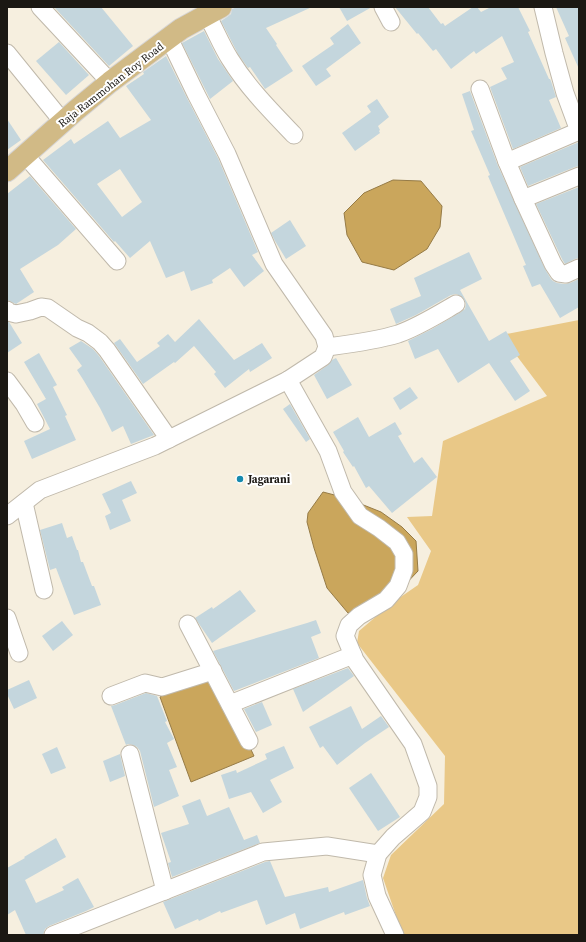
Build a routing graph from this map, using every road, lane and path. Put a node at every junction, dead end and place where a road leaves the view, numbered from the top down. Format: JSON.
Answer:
{"nodes":[{"id":1,"x":40,"y":7,"type":"edge"},
{"id":2,"x":383,"y":7,"type":"edge"},
{"id":3,"x":542,"y":7,"type":"edge"},
{"id":4,"x":214,"y":11,"type":"edge"},
{"id":5,"x":391,"y":22,"type":"dead end"},
{"id":6,"x":169,"y":38,"type":"junction"},
{"id":7,"x":7,"y":53,"type":"edge"},
{"id":8,"x":110,"y":82,"type":"junction"},
{"id":9,"x":480,"y":89,"type":"dead end"},
{"id":10,"x":63,"y":122,"type":"junction"},
{"id":11,"x":579,"y":131,"type":"edge"},
{"id":12,"x":294,"y":135,"type":"dead end"},
{"id":13,"x":25,"y":155,"type":"junction"},
{"id":14,"x":507,"y":162,"type":"junction"},
{"id":15,"x":7,"y":171,"type":"edge"},
{"id":16,"x":579,"y":176,"type":"edge"},
{"id":17,"x":523,"y":199,"type":"junction"},
{"id":18,"x":117,"y":262,"type":"dead end"},
{"id":19,"x":579,"y":268,"type":"edge"},
{"id":20,"x":456,"y":304,"type":"dead end"},
{"id":21,"x":7,"y":310,"type":"edge"},
{"id":22,"x":327,"y":347,"type":"junction"},
{"id":23,"x":288,"y":380,"type":"junction"},
{"id":24,"x":7,"y":381,"type":"edge"},
{"id":25,"x":35,"y":423,"type":"dead end"},
{"id":26,"x":169,"y":439,"type":"junction"},
{"id":27,"x":24,"y":503,"type":"junction"},
{"id":28,"x":7,"y":516,"type":"edge"},
{"id":29,"x":44,"y":590,"type":"dead end"},
{"id":30,"x":7,"y":618,"type":"edge"},
{"id":31,"x":188,"y":624,"type":"dead end"},
{"id":32,"x":19,"y":653,"type":"dead end"},
{"id":33,"x":353,"y":655,"type":"junction"},
{"id":34,"x":213,"y":671,"type":"junction"},
{"id":35,"x":112,"y":696,"type":"dead end"},
{"id":36,"x":230,"y":704,"type":"junction"},
{"id":37,"x":249,"y":742,"type":"dead end"},
{"id":38,"x":130,"y":754,"type":"dead end"},
{"id":39,"x":378,"y":854,"type":"junction"},
{"id":40,"x":165,"y":891,"type":"junction"},
{"id":41,"x":53,"y":935,"type":"edge"},
{"id":42,"x":394,"y":935,"type":"edge"}],
"edges":[{"from":1,"to":8,"type":"street"},
{"from":2,"to":5,"type":"street"},
{"from":3,"to":11,"type":"street"},
{"from":4,"to":6,"type":"main road","name":"Raja Rammohan Roy Road"},
{"from":4,"to":12,"type":"street"},
{"from":6,"to":8,"type":"main road","name":"Raja Rammohan Roy Road"},
{"from":6,"to":22,"type":"street"},
{"from":7,"to":10,"type":"street"},
{"from":8,"to":10,"type":"main road","name":"Raja Rammohan Roy Road"},
{"from":9,"to":14,"type":"street"},
{"from":10,"to":13,"type":"main road","name":"Raja Rammohan Roy Road"},
{"from":11,"to":14,"type":"street"},
{"from":13,"to":15,"type":"main road","name":"Raja Rammohan Roy Road"},
{"from":13,"to":18,"type":"street"},
{"from":14,"to":17,"type":"street"},
{"from":16,"to":17,"type":"street"},
{"from":17,"to":19,"type":"street"},
{"from":20,"to":22,"type":"street"},
{"from":21,"to":26,"type":"street"},
{"from":22,"to":23,"type":"street"},
{"from":23,"to":26,"type":"street"},
{"from":23,"to":33,"type":"street"},
{"from":24,"to":25,"type":"street"},
{"from":26,"to":27,"type":"street"},
{"from":27,"to":28,"type":"street"},
{"from":27,"to":29,"type":"street"},
{"from":30,"to":32,"type":"street"},
{"from":31,"to":34,"type":"street"},
{"from":33,"to":36,"type":"street"},
{"from":33,"to":39,"type":"street"},
{"from":34,"to":35,"type":"street"},
{"from":34,"to":36,"type":"street"},
{"from":36,"to":37,"type":"street"},
{"from":38,"to":40,"type":"street"},
{"from":39,"to":40,"type":"street"},
{"from":39,"to":42,"type":"street"},
{"from":40,"to":41,"type":"street"}]}
